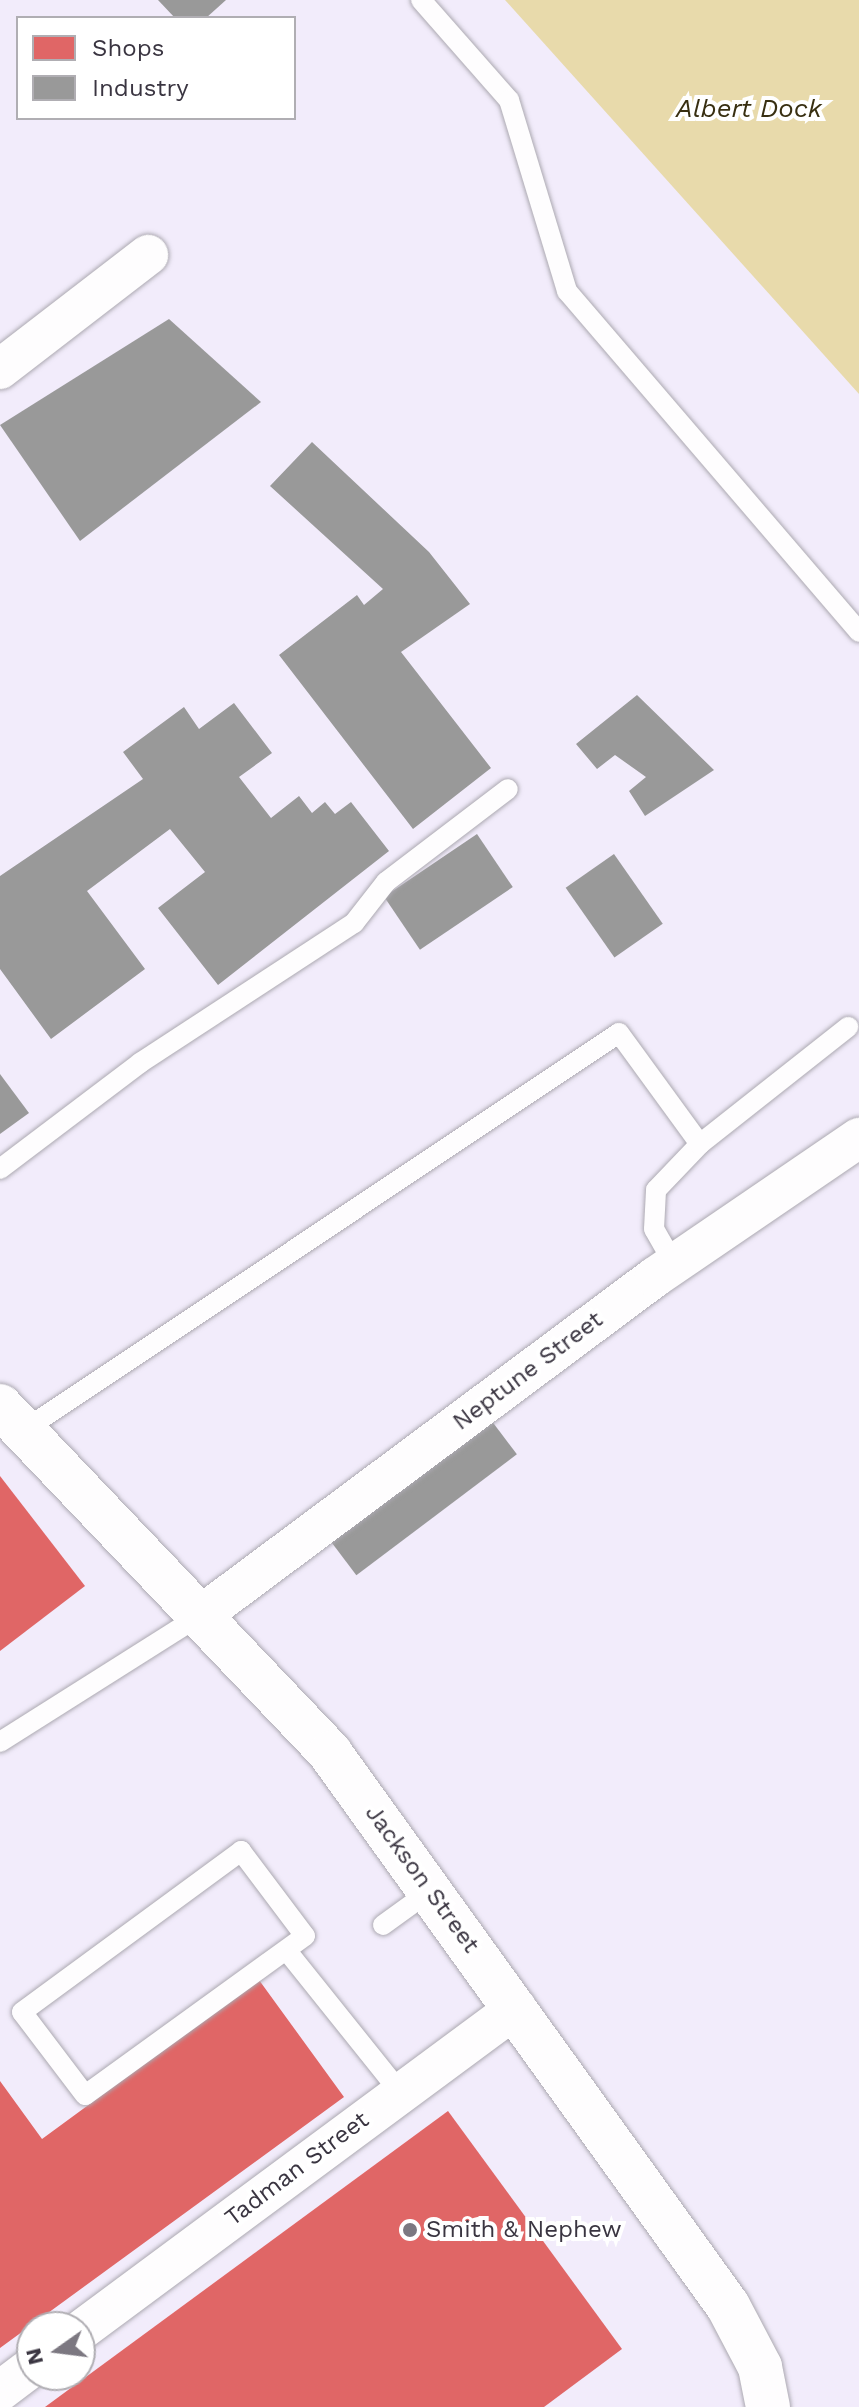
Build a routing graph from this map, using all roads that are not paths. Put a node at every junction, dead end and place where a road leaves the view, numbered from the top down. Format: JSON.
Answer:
{"nodes":[{"id":1,"x":421,"y":0,"type":"edge"},
{"id":2,"x":148,"y":255,"type":"dead end"},
{"id":3,"x":0,"y":369,"type":"edge"},
{"id":4,"x":859,"y":632,"type":"edge"},
{"id":5,"x":508,"y":789,"type":"dead end"},
{"id":6,"x":848,"y":1027,"type":"dead end"},
{"id":7,"x":859,"y":1138,"type":"edge"},
{"id":8,"x":700,"y":1144,"type":"junction"},
{"id":9,"x":0,"y":1169,"type":"edge"},
{"id":10,"x":674,"y":1264,"type":"junction"},
{"id":11,"x":12,"y":1418,"type":"edge"},
{"id":12,"x":204,"y":1613,"type":"junction"},
{"id":13,"x":0,"y":1742,"type":"edge"},
{"id":14,"x":430,"y":1891,"type":"junction"},
{"id":15,"x":383,"y":1925,"type":"dead end"},
{"id":16,"x":287,"y":1951,"type":"junction"},
{"id":17,"x":516,"y":2008,"type":"junction"},
{"id":18,"x":400,"y":2092,"type":"junction"},
{"id":19,"x":96,"y":2319,"type":"edge"},
{"id":20,"x":768,"y":2407,"type":"edge"}],
"edges":[{"from":1,"to":4,"type":"lane"},
{"from":2,"to":3,"type":"street"},
{"from":5,"to":9,"type":"lane"},
{"from":6,"to":8,"type":"lane"},
{"from":7,"to":10,"type":"street","name":"Neptune Street"},
{"from":8,"to":10,"type":"lane"},
{"from":8,"to":11,"type":"lane"},
{"from":10,"to":12,"type":"street","name":"Neptune Street"},
{"from":11,"to":12,"type":"street","name":"Jackson Street"},
{"from":12,"to":13,"type":"lane"},
{"from":12,"to":14,"type":"street","name":"Jackson Street"},
{"from":14,"to":15,"type":"lane"},
{"from":14,"to":17,"type":"street","name":"Jackson Street"},
{"from":16,"to":16,"type":"lane"},
{"from":16,"to":18,"type":"lane"},
{"from":17,"to":18,"type":"street","name":"Tadman Street"},
{"from":17,"to":20,"type":"street","name":"Jackson Street"},
{"from":18,"to":19,"type":"street","name":"Tadman Street"}]}
